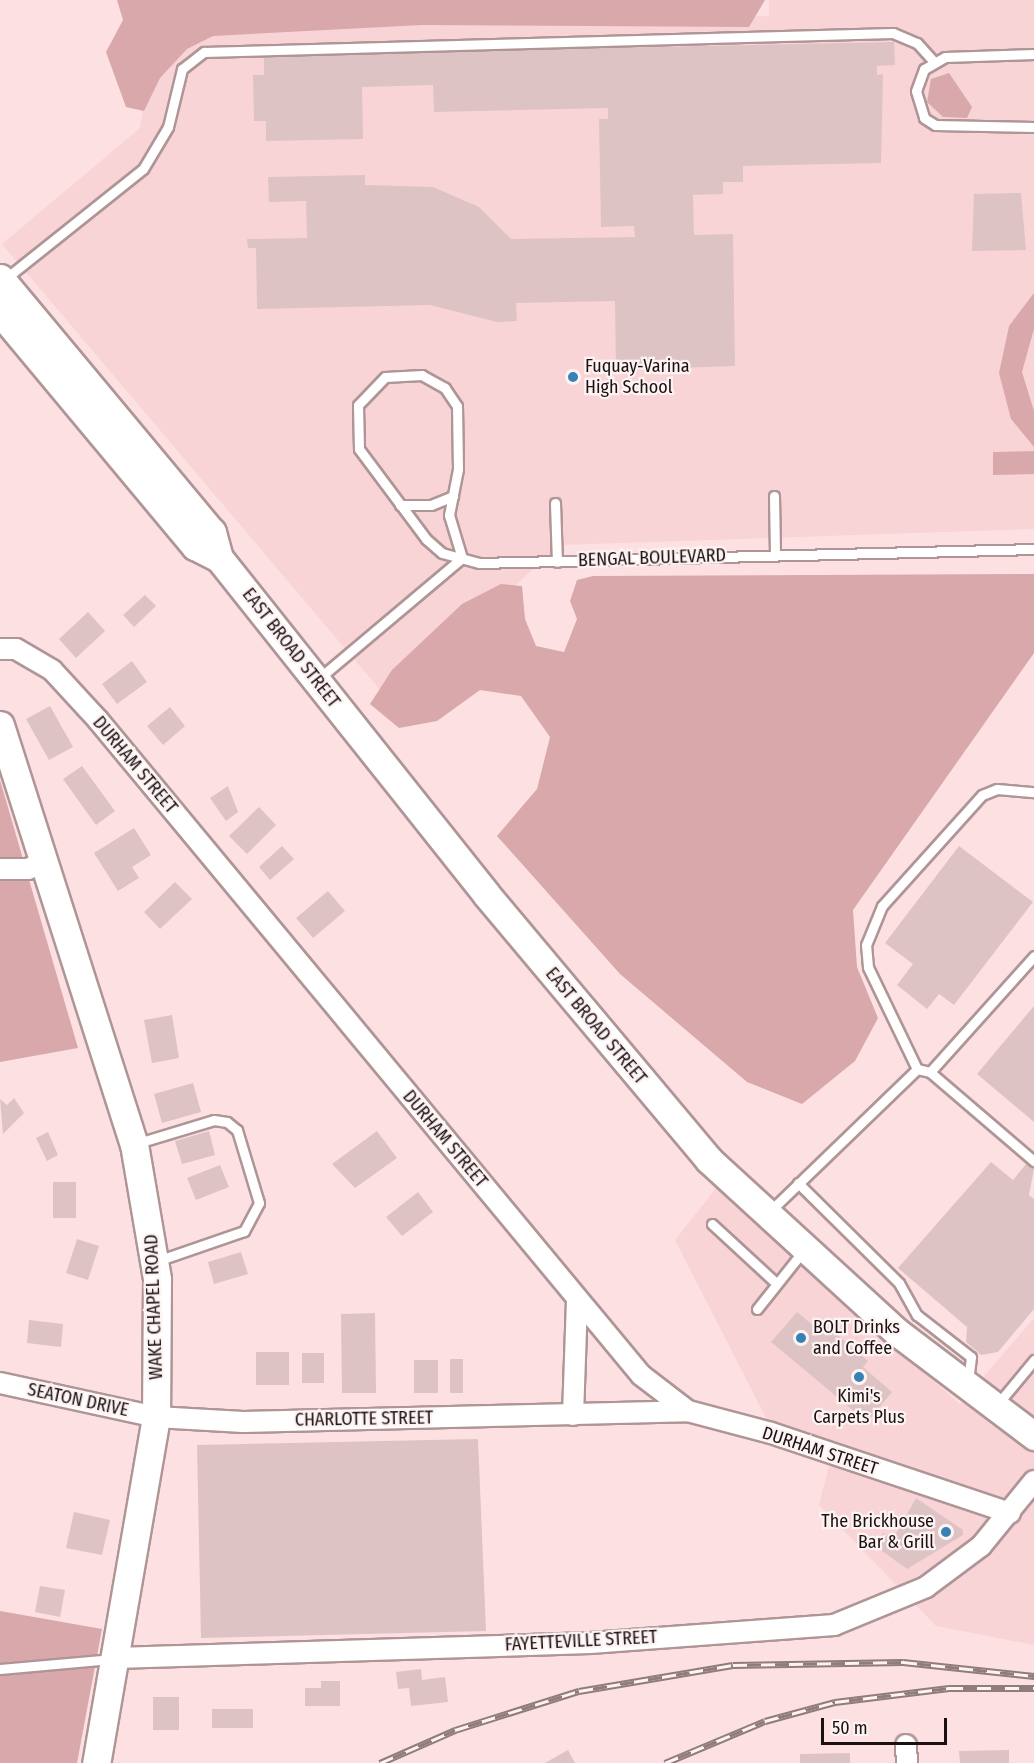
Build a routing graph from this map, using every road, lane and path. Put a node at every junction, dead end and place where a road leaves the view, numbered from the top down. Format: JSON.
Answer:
{"nodes":[{"id":1,"x":1034,"y":54,"type":"edge"},
{"id":2,"x":933,"y":61,"type":"junction"},
{"id":3,"x":1034,"y":127,"type":"edge"},
{"id":4,"x":1,"y":281,"type":"edge"},
{"id":5,"x":0,"y":312,"type":"edge"},
{"id":6,"x":453,"y":496,"type":"junction"},
{"id":7,"x":774,"y":496,"type":"dead end"},
{"id":8,"x":555,"y":503,"type":"dead end"},
{"id":9,"x":400,"y":505,"type":"junction"},
{"id":10,"x":1034,"y":549,"type":"edge"},
{"id":11,"x":775,"y":554,"type":"junction"},
{"id":12,"x":219,"y":558,"type":"junction"},
{"id":13,"x":462,"y":558,"type":"junction"},
{"id":14,"x":557,"y":562,"type":"junction"},
{"id":15,"x":0,"y":649,"type":"edge"},
{"id":16,"x":316,"y":681,"type":"junction"},
{"id":17,"x":0,"y":725,"type":"edge"},
{"id":18,"x":1034,"y":792,"type":"edge"},
{"id":19,"x":46,"y":861,"type":"junction"},
{"id":20,"x":0,"y":869,"type":"edge"},
{"id":21,"x":1034,"y":956,"type":"edge"},
{"id":22,"x":917,"y":1069,"type":"junction"},
{"id":23,"x":930,"y":1072,"type":"junction"},
{"id":24,"x":134,"y":1144,"type":"junction"},
{"id":25,"x":1034,"y":1161,"type":"edge"},
{"id":26,"x":798,"y":1183,"type":"junction"},
{"id":27,"x":766,"y":1214,"type":"junction"},
{"id":28,"x":712,"y":1224,"type":"dead end"},
{"id":29,"x":804,"y":1250,"type":"junction"},
{"id":30,"x":155,"y":1262,"type":"junction"},
{"id":31,"x":777,"y":1284,"type":"junction"},
{"id":32,"x":577,"y":1299,"type":"junction"},
{"id":33,"x":757,"y":1309,"type":"dead end"},
{"id":34,"x":908,"y":1324,"type":"junction"},
{"id":35,"x":1034,"y":1360,"type":"edge"},
{"id":36,"x":0,"y":1383,"type":"edge"},
{"id":37,"x":994,"y":1408,"type":"junction"},
{"id":38,"x":688,"y":1411,"type":"junction"},
{"id":39,"x":573,"y":1415,"type":"junction"},
{"id":40,"x":156,"y":1417,"type":"junction"},
{"id":41,"x":1034,"y":1436,"type":"edge"},
{"id":42,"x":1034,"y":1481,"type":"edge"},
{"id":43,"x":1010,"y":1513,"type":"junction"},
{"id":44,"x":116,"y":1658,"type":"junction"},
{"id":45,"x":0,"y":1669,"type":"edge"},
{"id":46,"x":96,"y":1763,"type":"edge"}],
"edges":[{"from":1,"to":2,"type":"lane"},
{"from":2,"to":3,"type":"lane"},
{"from":2,"to":4,"type":"lane"},
{"from":4,"to":12,"type":"main road","name":"EAST BROAD STREET"},
{"from":5,"to":12,"type":"main road","name":"EAST BROAD STREET"},
{"from":6,"to":9,"type":"lane"},
{"from":6,"to":9,"type":"lane"},
{"from":6,"to":13,"type":"lane"},
{"from":7,"to":11,"type":"lane"},
{"from":8,"to":14,"type":"lane"},
{"from":9,"to":13,"type":"lane","name":"BENGAL BOULEVARD"},
{"from":10,"to":11,"type":"lane","name":"BENGAL BOULEVARD"},
{"from":11,"to":14,"type":"lane","name":"BENGAL BOULEVARD"},
{"from":12,"to":16,"type":"main road","name":"EAST BROAD STREET"},
{"from":13,"to":14,"type":"lane","name":"BENGAL BOULEVARD"},
{"from":13,"to":16,"type":"lane"},
{"from":15,"to":32,"type":"street","name":"DURHAM STREET"},
{"from":16,"to":27,"type":"main road","name":"EAST BROAD STREET"},
{"from":17,"to":19,"type":"main road","name":"WAKE CHAPEL ROAD"},
{"from":18,"to":22,"type":"lane"},
{"from":19,"to":20,"type":"street"},
{"from":19,"to":24,"type":"main road","name":"WAKE CHAPEL ROAD"},
{"from":21,"to":23,"type":"lane"},
{"from":22,"to":23,"type":"lane"},
{"from":22,"to":26,"type":"lane"},
{"from":23,"to":25,"type":"lane"},
{"from":24,"to":30,"type":"main road","name":"WAKE CHAPEL ROAD"},
{"from":24,"to":30,"type":"lane"},
{"from":26,"to":27,"type":"lane"},
{"from":26,"to":34,"type":"lane"},
{"from":27,"to":29,"type":"main road","name":"EAST BROAD STREET"},
{"from":28,"to":31,"type":"lane"},
{"from":29,"to":31,"type":"lane"},
{"from":29,"to":34,"type":"main road","name":"EAST BROAD STREET"},
{"from":30,"to":40,"type":"main road","name":"WAKE CHAPEL ROAD"},
{"from":31,"to":33,"type":"lane"},
{"from":32,"to":38,"type":"street","name":"DURHAM STREET"},
{"from":32,"to":39,"type":"street"},
{"from":34,"to":37,"type":"main road","name":"EAST BROAD STREET"},
{"from":35,"to":37,"type":"lane"},
{"from":36,"to":40,"type":"street","name":"SEATON DRIVE"},
{"from":37,"to":41,"type":"main road","name":"EAST BROAD STREET"},
{"from":38,"to":39,"type":"street","name":"CHARLOTTE STREET"},
{"from":38,"to":43,"type":"street","name":"DURHAM STREET"},
{"from":39,"to":40,"type":"street","name":"CHARLOTTE STREET"},
{"from":40,"to":44,"type":"main road","name":"WAKE CHAPEL ROAD"},
{"from":42,"to":43,"type":"street","name":"FAYETTEVILLE STREET"},
{"from":43,"to":44,"type":"street","name":"FAYETTEVILLE STREET"},
{"from":44,"to":45,"type":"lane"},
{"from":44,"to":46,"type":"main road","name":"WAKE CHAPEL ROAD"}]}
